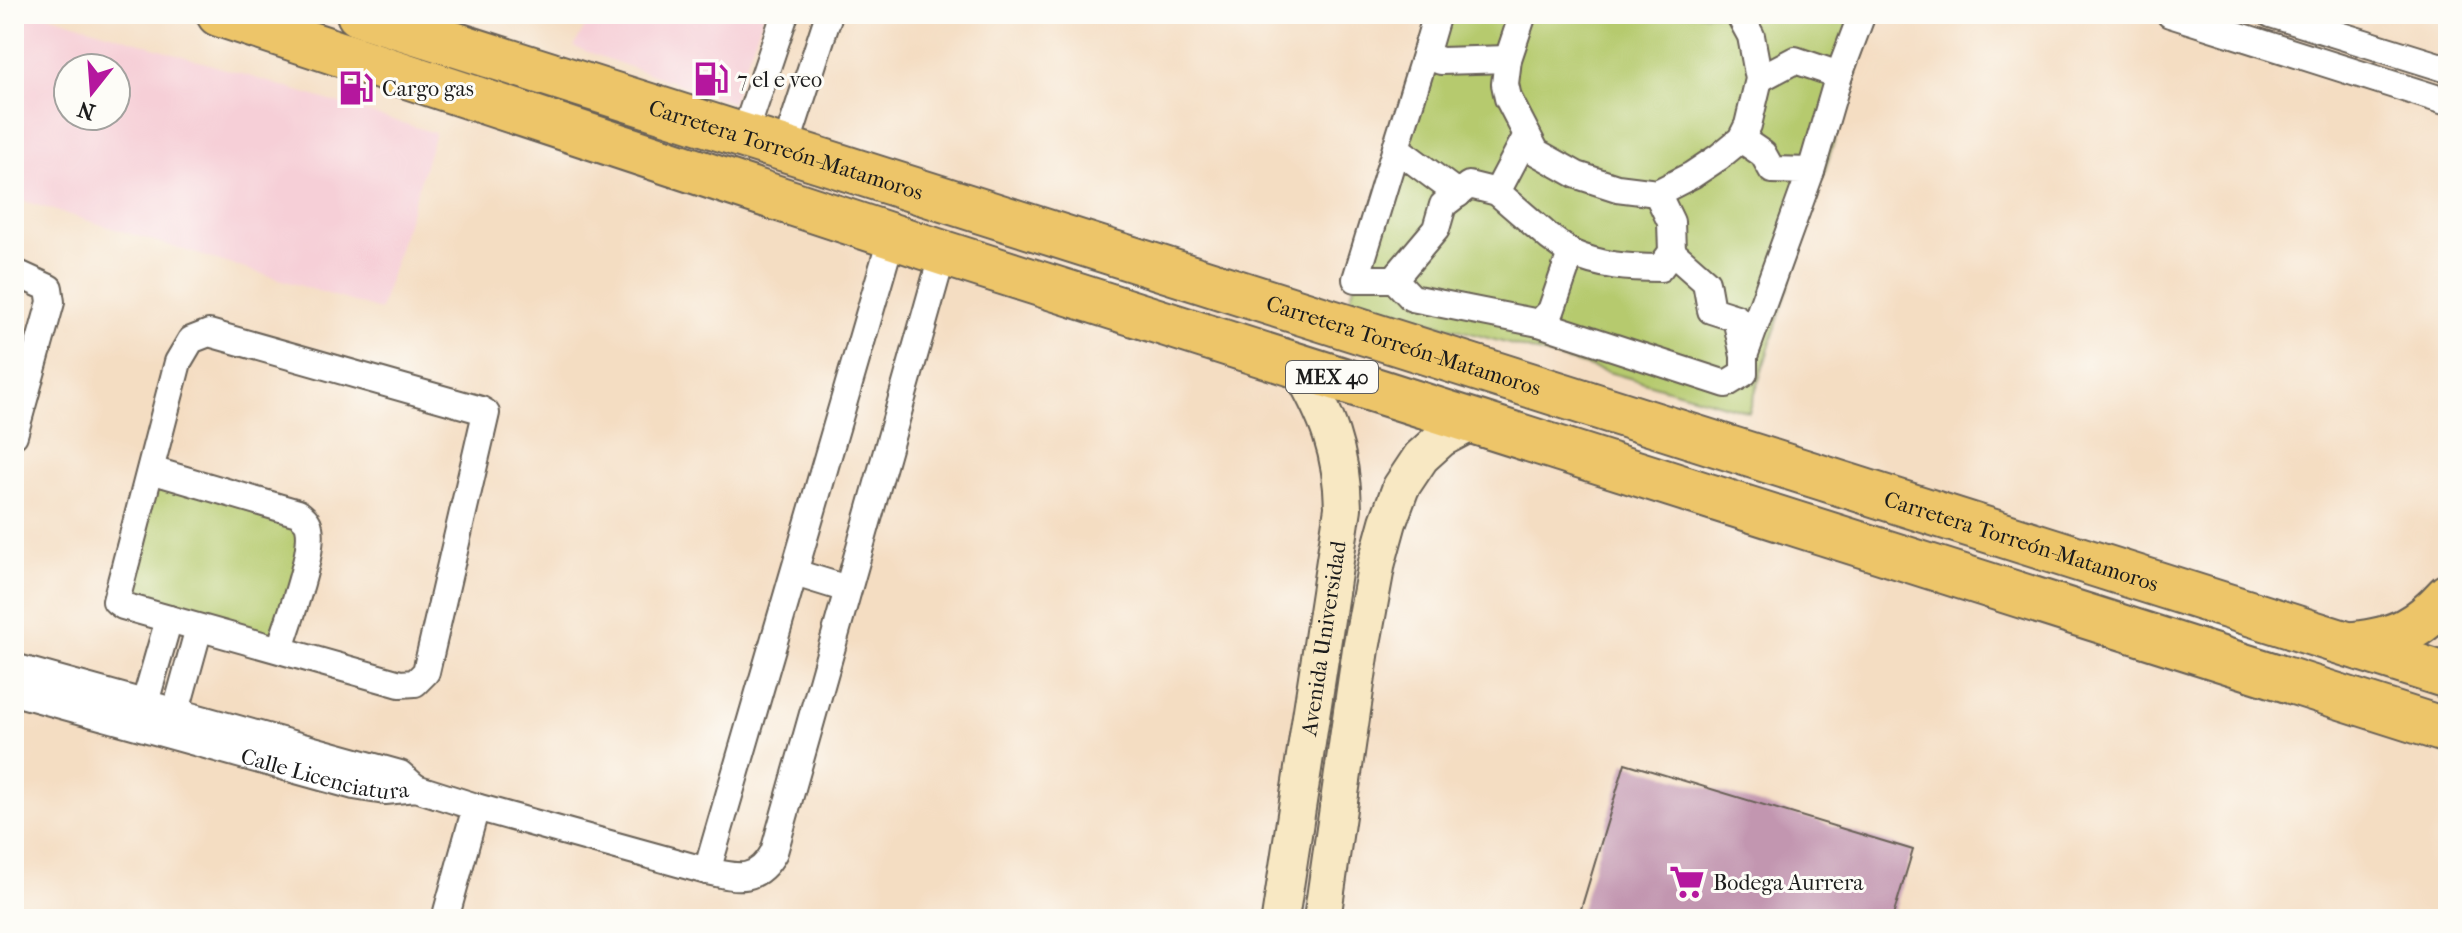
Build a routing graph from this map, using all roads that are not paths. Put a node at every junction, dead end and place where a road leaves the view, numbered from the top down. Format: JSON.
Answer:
{"nodes":[{"id":1,"x":219,"y":14,"type":"edge"},
{"id":2,"x":359,"y":14,"type":"edge"},
{"id":3,"x":785,"y":14,"type":"edge"},
{"id":4,"x":829,"y":14,"type":"edge"},
{"id":5,"x":1437,"y":14,"type":"edge"},
{"id":6,"x":1523,"y":14,"type":"edge"},
{"id":7,"x":1739,"y":14,"type":"edge"},
{"id":8,"x":1862,"y":14,"type":"edge"},
{"id":9,"x":2170,"y":14,"type":"edge"},
{"id":10,"x":2271,"y":14,"type":"edge"},
{"id":11,"x":2237,"y":24,"type":"edge"},
{"id":12,"x":1425,"y":55,"type":"junction"},
{"id":13,"x":1508,"y":59,"type":"junction"},
{"id":14,"x":2448,"y":69,"type":"edge"},
{"id":15,"x":1839,"y":75,"type":"junction"},
{"id":16,"x":1759,"y":79,"type":"junction"},
{"id":17,"x":2448,"y":102,"type":"edge"},
{"id":18,"x":1527,"y":135,"type":"junction"},
{"id":19,"x":744,"y":136,"type":"junction"},
{"id":20,"x":1741,"y":139,"type":"junction"},
{"id":21,"x":1396,"y":148,"type":"junction"},
{"id":22,"x":785,"y":149,"type":"junction"},
{"id":23,"x":1811,"y":171,"type":"junction"},
{"id":24,"x":1497,"y":192,"type":"junction"},
{"id":25,"x":1657,"y":193,"type":"junction"},
{"id":26,"x":1458,"y":194,"type":"junction"},
{"id":27,"x":892,"y":236,"type":"junction"},
{"id":28,"x":1672,"y":252,"type":"junction"},
{"id":29,"x":943,"y":253,"type":"junction"},
{"id":30,"x":1571,"y":253,"type":"junction"},
{"id":31,"x":14,"y":272,"type":"edge"},
{"id":32,"x":1394,"y":279,"type":"junction"},
{"id":33,"x":1539,"y":323,"type":"junction"},
{"id":34,"x":1744,"y":356,"type":"junction"},
{"id":35,"x":1299,"y":367,"type":"junction"},
{"id":36,"x":1472,"y":422,"type":"junction"},
{"id":37,"x":14,"y":435,"type":"edge"},
{"id":38,"x":151,"y":470,"type":"junction"},
{"id":39,"x":795,"y":573,"type":"junction"},
{"id":40,"x":847,"y":589,"type":"junction"},
{"id":41,"x":2448,"y":596,"type":"edge"},
{"id":42,"x":169,"y":619,"type":"junction"},
{"id":43,"x":199,"y":628,"type":"junction"},
{"id":44,"x":2129,"y":631,"type":"junction"},
{"id":45,"x":2354,"y":644,"type":"junction"},
{"id":46,"x":280,"y":649,"type":"junction"},
{"id":47,"x":14,"y":667,"type":"edge"},
{"id":48,"x":2448,"y":676,"type":"edge"},
{"id":49,"x":2448,"y":689,"type":"edge"},
{"id":50,"x":14,"y":692,"type":"edge"},
{"id":51,"x":1313,"y":694,"type":"junction"},
{"id":52,"x":1356,"y":702,"type":"junction"},
{"id":53,"x":142,"y":715,"type":"junction"},
{"id":54,"x":173,"y":724,"type":"junction"},
{"id":55,"x":2448,"y":731,"type":"edge"},
{"id":56,"x":476,"y":807,"type":"junction"},
{"id":57,"x":707,"y":871,"type":"junction"},
{"id":58,"x":445,"y":919,"type":"edge"},
{"id":59,"x":1280,"y":919,"type":"edge"},
{"id":60,"x":1322,"y":919,"type":"edge"}],
"edges":[{"from":1,"to":27,"type":"highway","number":"MEX 40"},
{"from":2,"to":19,"type":"highway","name":"Carretera Torreón-Matamoros","number":"MEX 40"},
{"from":3,"to":19,"type":"street"},
{"from":4,"to":22,"type":"street"},
{"from":5,"to":12,"type":"street"},
{"from":6,"to":13,"type":"street"},
{"from":7,"to":16,"type":"street"},
{"from":8,"to":15,"type":"street"},
{"from":9,"to":11,"type":"street"},
{"from":10,"to":14,"type":"street"},
{"from":11,"to":17,"type":"street"},
{"from":12,"to":13,"type":"street"},
{"from":12,"to":21,"type":"street"},
{"from":13,"to":18,"type":"street"},
{"from":15,"to":16,"type":"street"},
{"from":15,"to":23,"type":"street"},
{"from":16,"to":20,"type":"street"},
{"from":18,"to":24,"type":"street"},
{"from":18,"to":25,"type":"street"},
{"from":19,"to":22,"type":"highway","name":"Carretera Torreón-Matamoros","number":"MEX 40"},
{"from":20,"to":23,"type":"street"},
{"from":20,"to":25,"type":"street"},
{"from":21,"to":26,"type":"street"},
{"from":21,"to":32,"type":"street"},
{"from":22,"to":45,"type":"highway","name":"Carretera Torreón-Matamoros","number":"MEX 40"},
{"from":23,"to":34,"type":"street"},
{"from":24,"to":26,"type":"street"},
{"from":24,"to":30,"type":"street"},
{"from":25,"to":28,"type":"street"},
{"from":26,"to":32,"type":"street"},
{"from":27,"to":29,"type":"highway","number":"MEX 40"},
{"from":27,"to":39,"type":"street"},
{"from":28,"to":30,"type":"street"},
{"from":28,"to":34,"type":"street"},
{"from":29,"to":35,"type":"highway","number":"MEX 40"},
{"from":29,"to":40,"type":"street","name":"Calle Licenciatura"},
{"from":30,"to":33,"type":"street"},
{"from":31,"to":37,"type":"street"},
{"from":32,"to":33,"type":"street"},
{"from":33,"to":34,"type":"street"},
{"from":35,"to":36,"type":"highway","number":"MEX 40"},
{"from":35,"to":51,"type":"main road","name":"Avenida Universidad"},
{"from":36,"to":44,"type":"highway","number":"MEX 40"},
{"from":36,"to":52,"type":"main road","name":"Avenida Universidad"},
{"from":38,"to":42,"type":"street"},
{"from":38,"to":46,"type":"street"},
{"from":38,"to":46,"type":"street"},
{"from":39,"to":40,"type":"street"},
{"from":39,"to":57,"type":"street"},
{"from":40,"to":57,"type":"street","name":"Calle Licenciatura"},
{"from":41,"to":45,"type":"highway"},
{"from":42,"to":43,"type":"street"},
{"from":42,"to":53,"type":"street"},
{"from":43,"to":46,"type":"street"},
{"from":43,"to":54,"type":"street"},
{"from":44,"to":49,"type":"highway"},
{"from":44,"to":55,"type":"highway","number":"MEX 40"},
{"from":45,"to":48,"type":"highway","name":"Carretera Torreón-Matamoros","number":"MEX 40"},
{"from":47,"to":53,"type":"street","name":"Calle Licenciatura"},
{"from":50,"to":53,"type":"street","name":"Calle Licenciatura"},
{"from":51,"to":52,"type":"main road"},
{"from":51,"to":59,"type":"main road","name":"Avenida Universidad"},
{"from":52,"to":60,"type":"main road","name":"Avenida Universidad"},
{"from":53,"to":54,"type":"street","name":"Calle Licenciatura"},
{"from":54,"to":56,"type":"street","name":"Calle Licenciatura"},
{"from":56,"to":57,"type":"street","name":"Calle Licenciatura"},
{"from":56,"to":58,"type":"street"}]}
